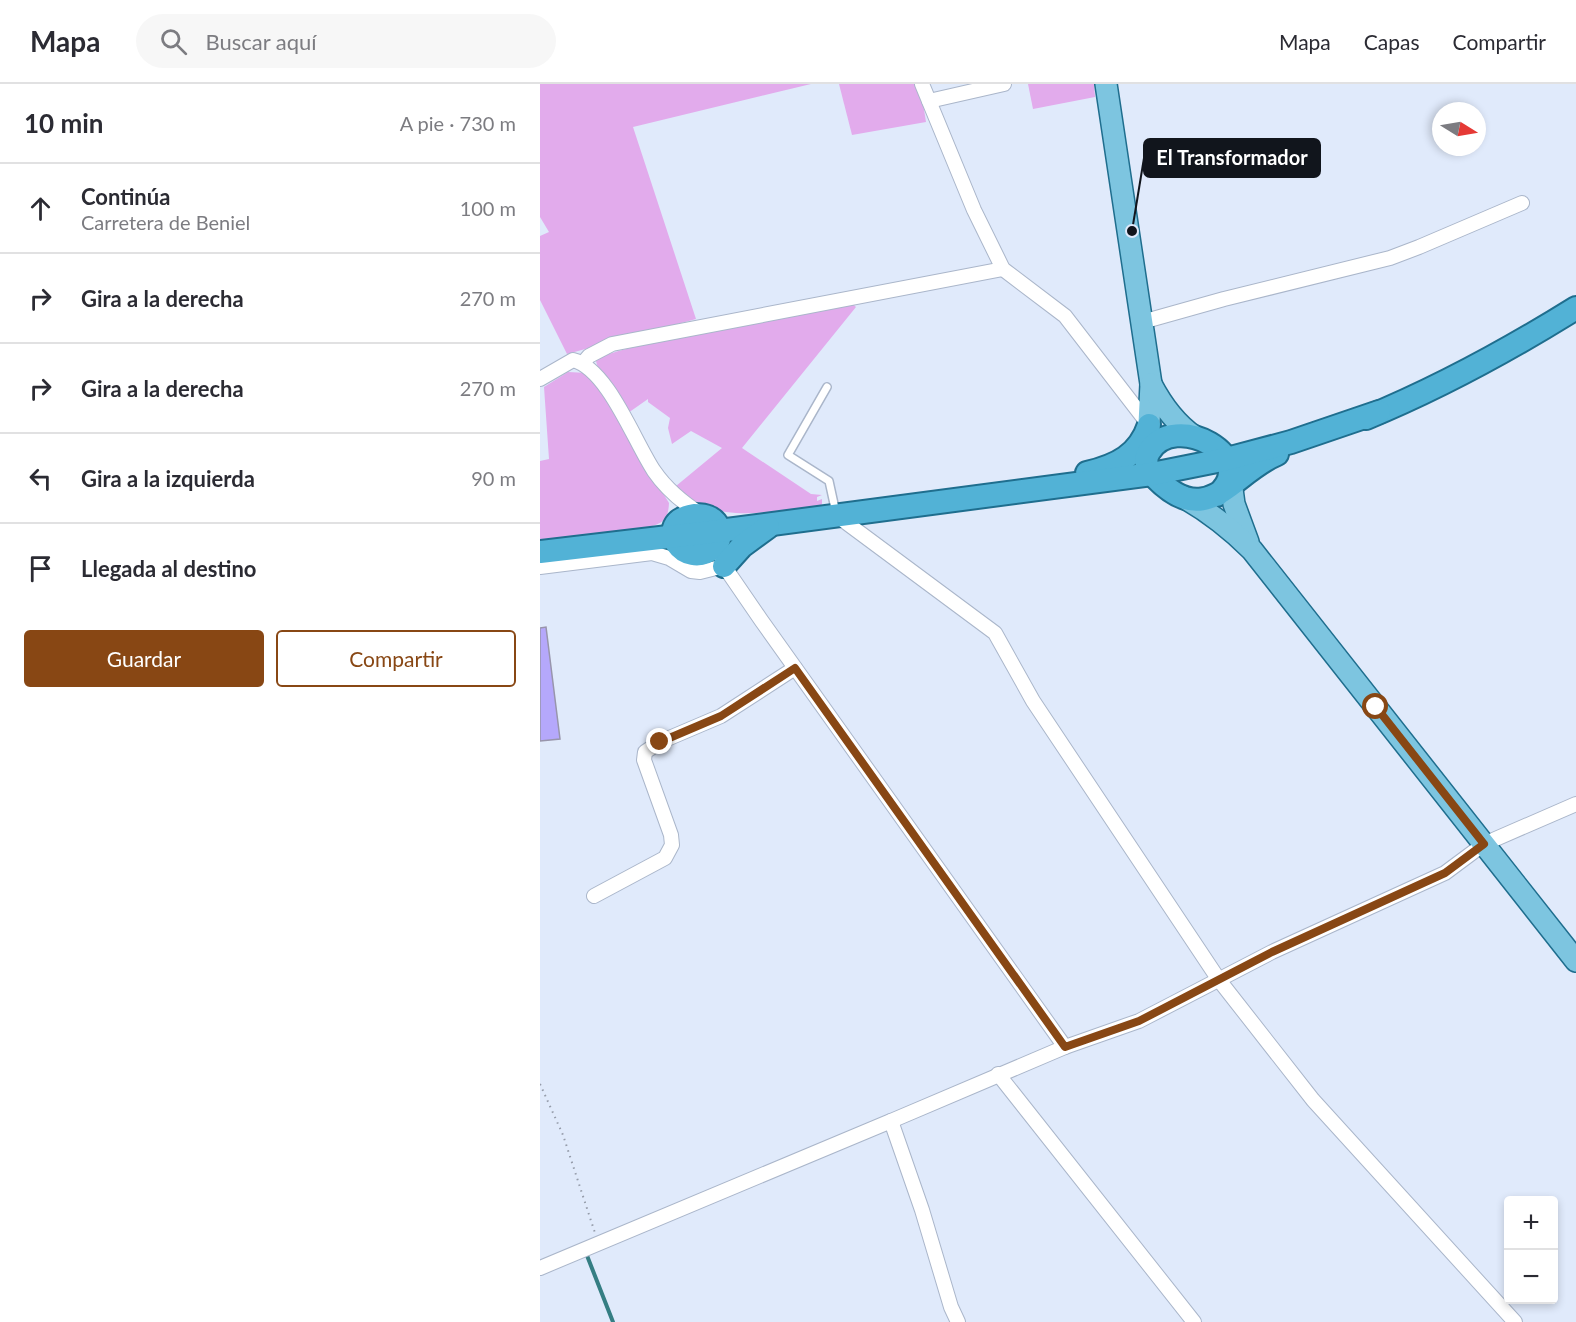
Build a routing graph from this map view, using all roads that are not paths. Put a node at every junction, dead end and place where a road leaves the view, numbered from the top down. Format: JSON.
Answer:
{"nodes":[{"id":1,"x":922,"y":84,"type":"edge"},
{"id":2,"x":1004,"y":84,"type":"edge"},
{"id":3,"x":1106,"y":84,"type":"edge"},
{"id":4,"x":929,"y":101,"type":"junction"},
{"id":5,"x":1522,"y":203,"type":"dead end"},
{"id":6,"x":1003,"y":269,"type":"junction"},
{"id":7,"x":1576,"y":308,"type":"edge"},
{"id":8,"x":1142,"y":322,"type":"junction"},
{"id":9,"x":583,"y":363,"type":"junction"},
{"id":10,"x":540,"y":379,"type":"edge"},
{"id":11,"x":1151,"y":384,"type":"junction"},
{"id":12,"x":827,"y":387,"type":"dead end"},
{"id":13,"x":1379,"y":412,"type":"junction"},
{"id":14,"x":1195,"y":437,"type":"junction"},
{"id":15,"x":1150,"y":447,"type":"junction"},
{"id":16,"x":1231,"y":482,"type":"junction"},
{"id":17,"x":998,"y":495,"type":"junction"},
{"id":18,"x":1183,"y":497,"type":"junction"},
{"id":19,"x":836,"y":515,"type":"junction"},
{"id":20,"x":778,"y":522,"type":"junction"},
{"id":21,"x":713,"y":526,"type":"junction"},
{"id":22,"x":674,"y":530,"type":"junction"},
{"id":23,"x":1252,"y":550,"type":"junction"},
{"id":24,"x":540,"y":552,"type":"edge"},
{"id":25,"x":724,"y":566,"type":"junction"},
{"id":26,"x":540,"y":567,"type":"edge"},
{"id":27,"x":795,"y":668,"type":"junction"},
{"id":28,"x":1576,"y":804,"type":"edge"},
{"id":29,"x":1484,"y":844,"type":"junction"},
{"id":30,"x":594,"y":896,"type":"dead end"},
{"id":31,"x":1576,"y":961,"type":"edge"},
{"id":32,"x":1219,"y":980,"type":"junction"},
{"id":33,"x":1065,"y":1047,"type":"junction"},
{"id":34,"x":998,"y":1074,"type":"junction"},
{"id":35,"x":891,"y":1121,"type":"junction"},
{"id":36,"x":540,"y":1268,"type":"edge"},
{"id":37,"x":958,"y":1322,"type":"edge"},
{"id":38,"x":1194,"y":1322,"type":"edge"},
{"id":39,"x":1515,"y":1322,"type":"edge"}],
"edges":[{"from":1,"to":4,"type":"street"},
{"from":2,"to":4,"type":"street"},
{"from":3,"to":8,"type":"main road"},
{"from":4,"to":6,"type":"street"},
{"from":5,"to":8,"type":"street"},
{"from":6,"to":9,"type":"street"},
{"from":6,"to":15,"type":"street"},
{"from":7,"to":13,"type":"highway"},
{"from":8,"to":11,"type":"main road"},
{"from":9,"to":10,"type":"street"},
{"from":9,"to":22,"type":"street"},
{"from":11,"to":14,"type":"main road"},
{"from":11,"to":15,"type":"main road"},
{"from":12,"to":19,"type":"lane"},
{"from":13,"to":14,"type":"highway"},
{"from":13,"to":16,"type":"highway"},
{"from":14,"to":15,"type":"highway"},
{"from":14,"to":16,"type":"highway"},
{"from":15,"to":16,"type":"highway"},
{"from":15,"to":17,"type":"highway"},
{"from":15,"to":18,"type":"highway"},
{"from":16,"to":18,"type":"highway"},
{"from":16,"to":23,"type":"main road"},
{"from":17,"to":18,"type":"highway"},
{"from":17,"to":19,"type":"highway"},
{"from":18,"to":23,"type":"main road"},
{"from":19,"to":20,"type":"highway"},
{"from":19,"to":32,"type":"street"},
{"from":20,"to":21,"type":"highway"},
{"from":20,"to":25,"type":"highway"},
{"from":21,"to":22,"type":"highway"},
{"from":21,"to":22,"type":"street"},
{"from":21,"to":25,"type":"street"},
{"from":22,"to":24,"type":"highway"},
{"from":22,"to":25,"type":"street"},
{"from":23,"to":29,"type":"main road"},
{"from":25,"to":26,"type":"street"},
{"from":25,"to":27,"type":"street"},
{"from":27,"to":30,"type":"street"},
{"from":27,"to":33,"type":"street"},
{"from":28,"to":29,"type":"street"},
{"from":29,"to":31,"type":"main road"},
{"from":29,"to":32,"type":"street"},
{"from":32,"to":33,"type":"street"},
{"from":32,"to":39,"type":"street"},
{"from":33,"to":34,"type":"street"},
{"from":34,"to":35,"type":"street"},
{"from":34,"to":38,"type":"street"},
{"from":35,"to":36,"type":"street"},
{"from":35,"to":37,"type":"street"}]}
